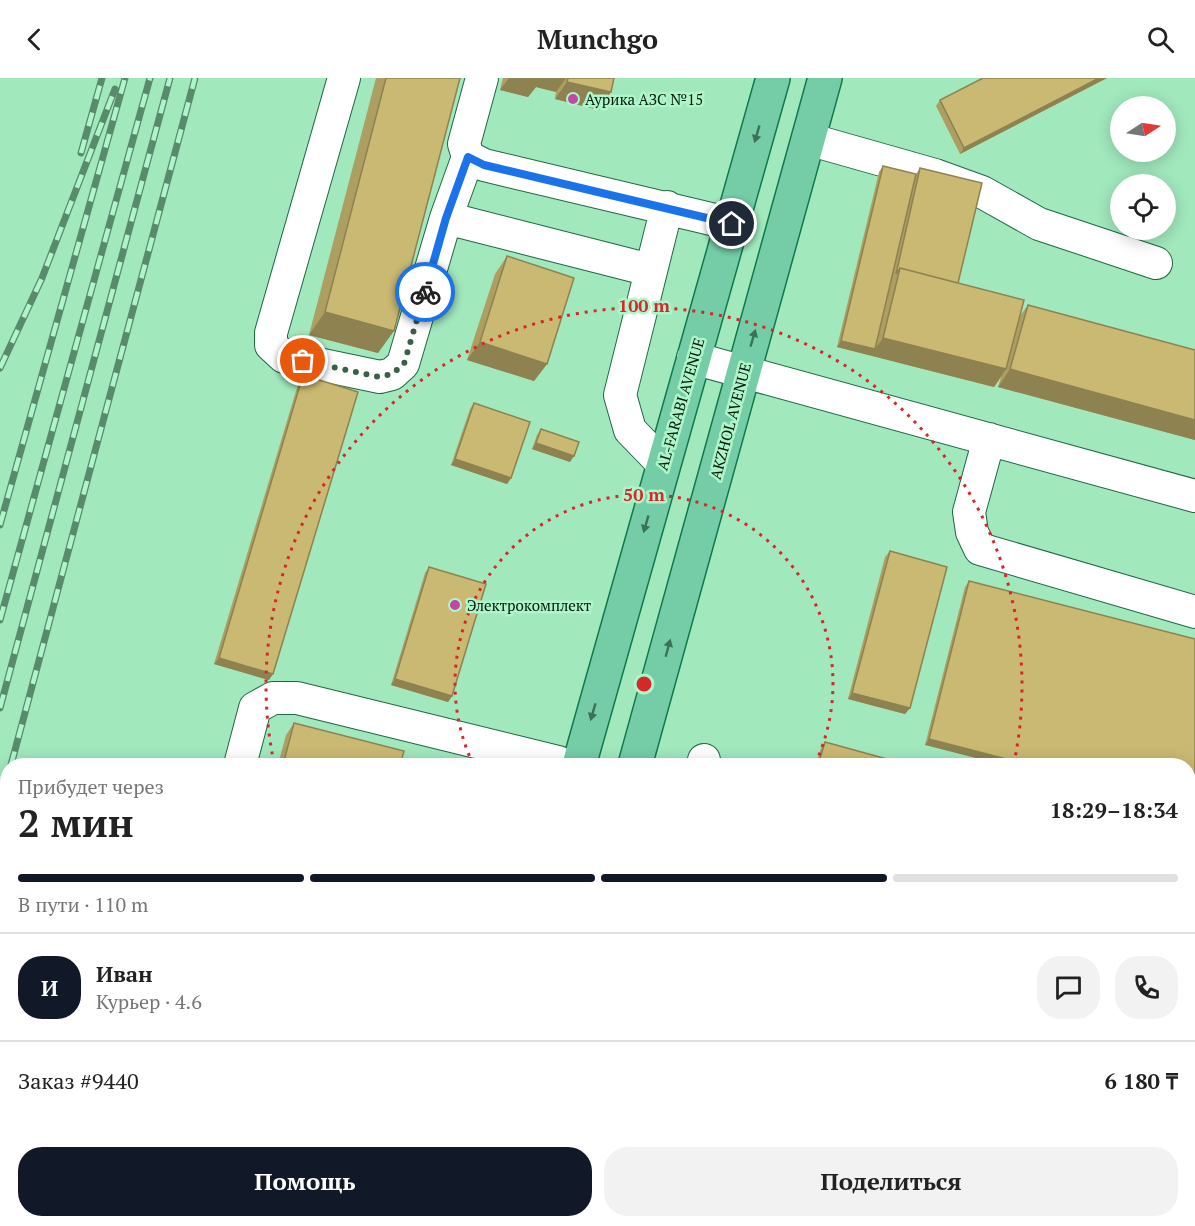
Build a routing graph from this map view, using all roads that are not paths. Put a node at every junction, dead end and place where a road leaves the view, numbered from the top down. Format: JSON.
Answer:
{"nodes":[{"id":1,"x":344,"y":78,"type":"edge"},
{"id":2,"x":482,"y":78,"type":"edge"},
{"id":3,"x":773,"y":78,"type":"edge"},
{"id":4,"x":825,"y":78,"type":"edge"},
{"id":5,"x":808,"y":139,"type":"junction"},
{"id":6,"x":468,"y":157,"type":"junction"},
{"id":7,"x":667,"y":207,"type":"junction"},
{"id":8,"x":446,"y":218,"type":"junction"},
{"id":9,"x":732,"y":224,"type":"junction"},
{"id":10,"x":1156,"y":263,"type":"dead end"},
{"id":11,"x":650,"y":270,"type":"junction"},
{"id":12,"x":693,"y":358,"type":"junction"},
{"id":13,"x":744,"y":371,"type":"junction"},
{"id":14,"x":989,"y":439,"type":"junction"},
{"id":15,"x":663,"y":464,"type":"junction"},
{"id":16,"x":1195,"y":496,"type":"edge"},
{"id":17,"x":1195,"y":612,"type":"edge"},
{"id":18,"x":242,"y":758,"type":"edge"},
{"id":19,"x":556,"y":758,"type":"edge"},
{"id":20,"x":560,"y":758,"type":"edge"},
{"id":21,"x":637,"y":758,"type":"edge"}],
"edges":[{"from":1,"to":8,"type":"lane"},
{"from":2,"to":6,"type":"lane"},
{"from":3,"to":9,"type":"main road","name":"AL-FARABI AVENUE","one_way":true},
{"from":4,"to":5,"type":"main road","name":"AKZHOL AVENUE"},
{"from":5,"to":10,"type":"lane"},
{"from":13,"to":5,"type":"main road","name":"AKZHOL AVENUE","one_way":true},
{"from":6,"to":7,"type":"lane"},
{"from":6,"to":8,"type":"lane"},
{"from":7,"to":9,"type":"lane"},
{"from":7,"to":11,"type":"lane"},
{"from":8,"to":11,"type":"lane"},
{"from":9,"to":12,"type":"main road","name":"AL-FARABI AVENUE"},
{"from":11,"to":15,"type":"lane"},
{"from":12,"to":13,"type":"lane"},
{"from":12,"to":15,"type":"main road","name":"AL-FARABI AVENUE"},
{"from":13,"to":14,"type":"lane"},
{"from":21,"to":13,"type":"main road","name":"AKZHOL AVENUE","one_way":true},
{"from":14,"to":16,"type":"lane"},
{"from":14,"to":17,"type":"lane"},
{"from":15,"to":20,"type":"main road","name":"AL-FARABI AVENUE","one_way":true},
{"from":18,"to":19,"type":"lane"}]}
